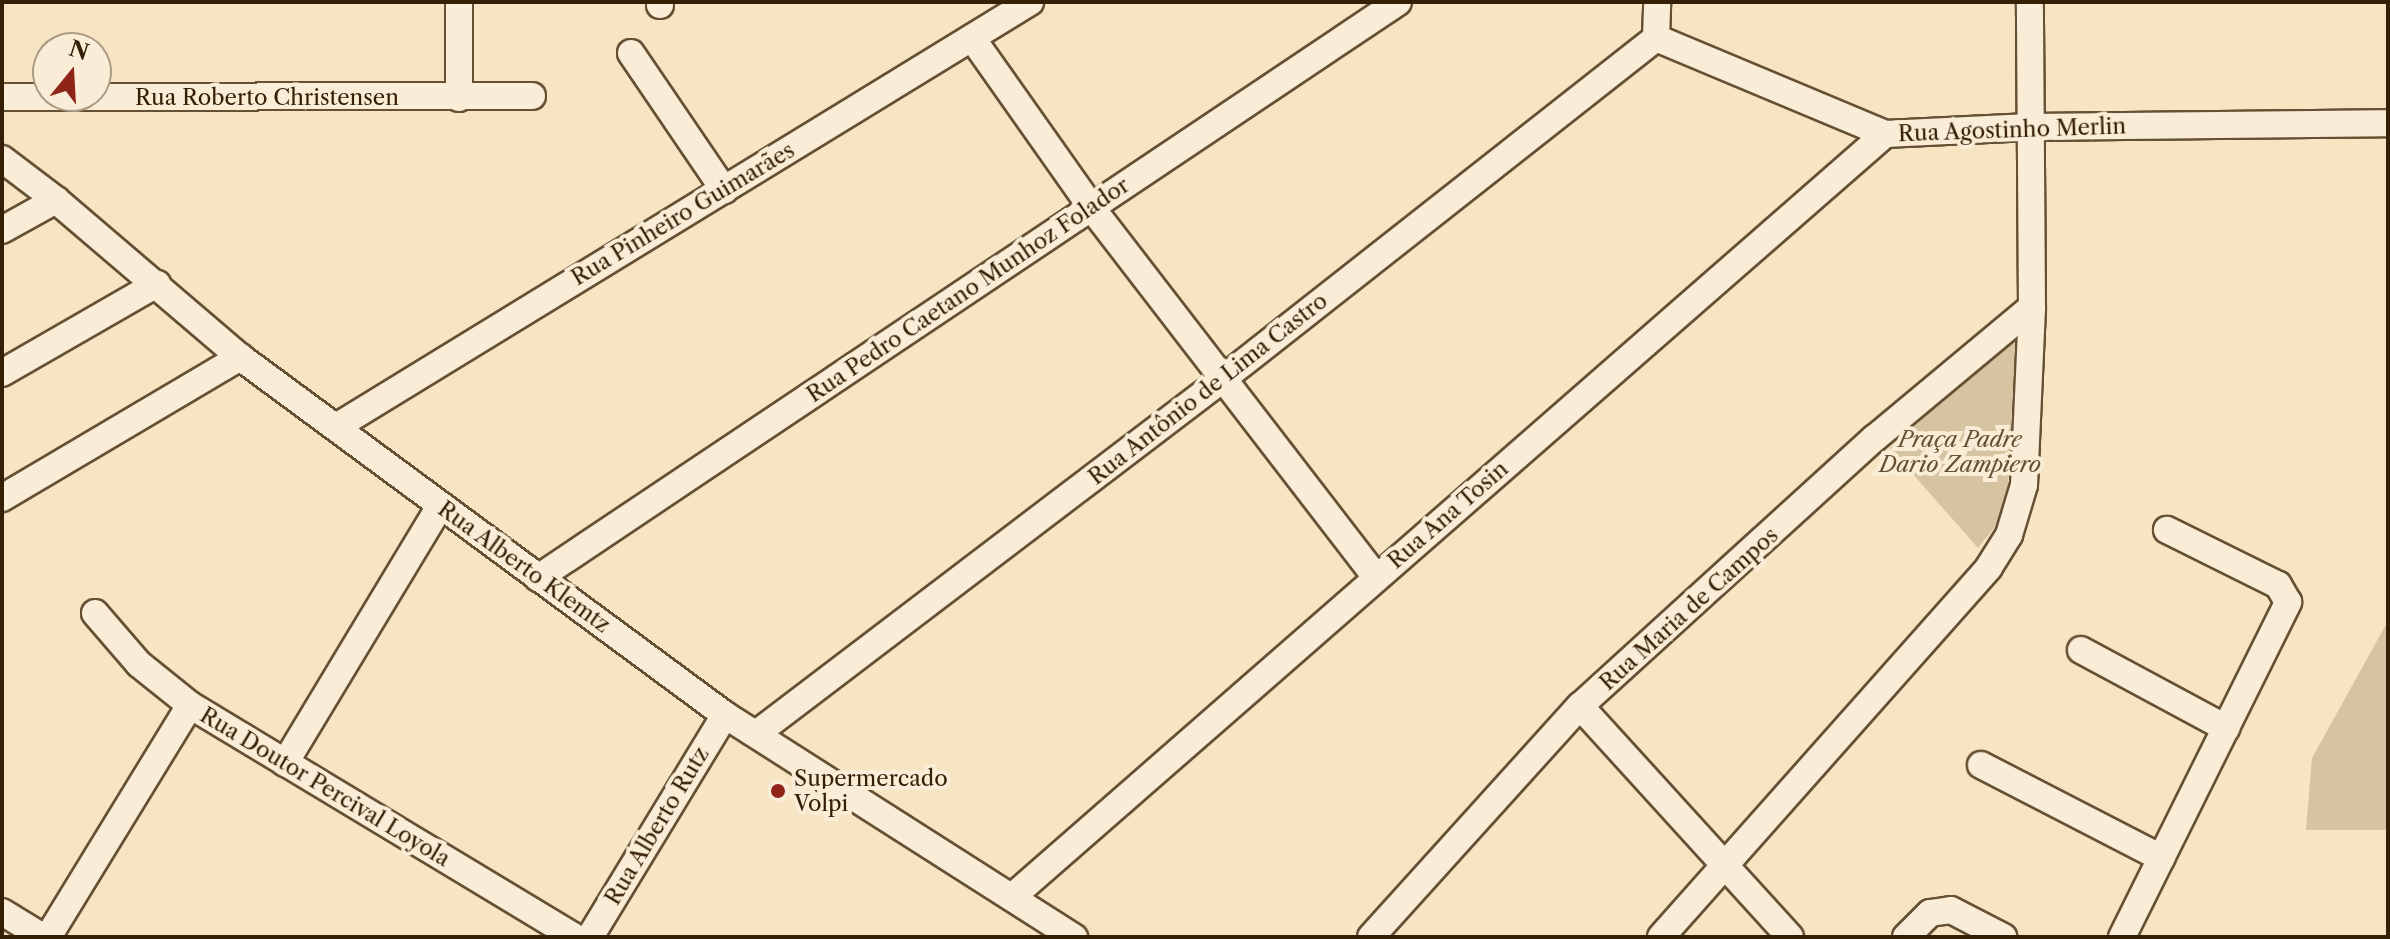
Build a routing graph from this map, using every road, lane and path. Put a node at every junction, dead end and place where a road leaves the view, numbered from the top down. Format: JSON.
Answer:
{"nodes":[{"id":1,"x":459,"y":2,"type":"edge"},
{"id":2,"x":1030,"y":2,"type":"edge"},
{"id":3,"x":1398,"y":2,"type":"edge"},
{"id":4,"x":1657,"y":2,"type":"edge"},
{"id":5,"x":2030,"y":2,"type":"edge"},
{"id":6,"x":972,"y":38,"type":"junction"},
{"id":7,"x":1656,"y":38,"type":"junction"},
{"id":8,"x":631,"y":53,"type":"dead end"},
{"id":9,"x":532,"y":96,"type":"dead end"},
{"id":10,"x":2,"y":97,"type":"edge"},
{"id":11,"x":459,"y":98,"type":"junction"},
{"id":12,"x":2388,"y":123,"type":"edge"},
{"id":13,"x":2030,"y":127,"type":"junction"},
{"id":14,"x":1885,"y":134,"type":"junction"},
{"id":15,"x":2,"y":159,"type":"edge"},
{"id":16,"x":724,"y":190,"type":"junction"},
{"id":17,"x":56,"y":200,"type":"junction"},
{"id":18,"x":1091,"y":207,"type":"junction"},
{"id":19,"x":2,"y":230,"type":"edge"},
{"id":20,"x":157,"y":284,"type":"junction"},
{"id":21,"x":2032,"y":307,"type":"junction"},
{"id":22,"x":240,"y":357,"type":"junction"},
{"id":23,"x":2,"y":373,"type":"edge"},
{"id":24,"x":1224,"y":378,"type":"junction"},
{"id":25,"x":336,"y":427,"type":"junction"},
{"id":26,"x":2,"y":498,"type":"edge"},
{"id":27,"x":440,"y":506,"type":"junction"},
{"id":28,"x":2167,"y":530,"type":"dead end"},
{"id":29,"x":1376,"y":577,"type":"junction"},
{"id":30,"x":538,"y":578,"type":"junction"},
{"id":31,"x":95,"y":613,"type":"dead end"},
{"id":32,"x":2081,"y":650,"type":"dead end"},
{"id":33,"x":190,"y":705,"type":"junction"},
{"id":34,"x":1580,"y":706,"type":"junction"},
{"id":35,"x":725,"y":715,"type":"junction"},
{"id":36,"x":2226,"y":728,"type":"junction"},
{"id":37,"x":756,"y":734,"type":"junction"},
{"id":38,"x":285,"y":763,"type":"junction"},
{"id":39,"x":1981,"y":765,"type":"dead end"},
{"id":40,"x":2161,"y":858,"type":"junction"},
{"id":41,"x":1724,"y":867,"type":"junction"},
{"id":42,"x":1012,"y":897,"type":"junction"},
{"id":43,"x":2,"y":912,"type":"edge"},
{"id":44,"x":46,"y":937,"type":"edge"},
{"id":45,"x":574,"y":937,"type":"edge"},
{"id":46,"x":590,"y":937,"type":"edge"},
{"id":47,"x":1074,"y":937,"type":"edge"},
{"id":48,"x":1371,"y":937,"type":"edge"},
{"id":49,"x":1661,"y":937,"type":"edge"},
{"id":50,"x":1790,"y":937,"type":"edge"},
{"id":51,"x":1907,"y":937,"type":"edge"},
{"id":52,"x":2003,"y":937,"type":"edge"},
{"id":53,"x":2122,"y":937,"type":"edge"}],
"edges":[{"from":1,"to":11,"type":"street"},
{"from":2,"to":6,"type":"street","name":"Rua Pinheiro Guimarães"},
{"from":3,"to":18,"type":"street","name":"Rua Pedro Caetano Munhoz Folador"},
{"from":4,"to":7,"type":"street"},
{"from":5,"to":13,"type":"street"},
{"from":6,"to":16,"type":"street","name":"Rua Pinheiro Guimarães"},
{"from":6,"to":18,"type":"street"},
{"from":7,"to":14,"type":"street","name":"Rua Agostinho Merlin"},
{"from":7,"to":24,"type":"street","name":"Rua Antônio de Lima Castro"},
{"from":8,"to":16,"type":"street"},
{"from":9,"to":11,"type":"street","name":"Rua Roberto Christensen"},
{"from":10,"to":11,"type":"street","name":"Rua Roberto Christensen"},
{"from":12,"to":13,"type":"street","name":"Rua Agostinho Merlin"},
{"from":13,"to":14,"type":"street","name":"Rua Agostinho Merlin"},
{"from":13,"to":21,"type":"street"},
{"from":14,"to":29,"type":"street","name":"Rua Ana Tosin"},
{"from":15,"to":17,"type":"street","name":"Rua Alberto Klemtz"},
{"from":16,"to":25,"type":"street","name":"Rua Pinheiro Guimarães"},
{"from":17,"to":19,"type":"street"},
{"from":17,"to":20,"type":"street","name":"Rua Alberto Klemtz"},
{"from":18,"to":24,"type":"street"},
{"from":18,"to":30,"type":"street","name":"Rua Pedro Caetano Munhoz Folador"},
{"from":20,"to":22,"type":"street","name":"Rua Alberto Klemtz"},
{"from":20,"to":23,"type":"street"},
{"from":21,"to":34,"type":"street","name":"Rua Maria de Campos"},
{"from":21,"to":41,"type":"street"},
{"from":22,"to":25,"type":"street","name":"Rua Alberto Klemtz"},
{"from":22,"to":26,"type":"street"},
{"from":24,"to":29,"type":"street"},
{"from":24,"to":37,"type":"street","name":"Rua Antônio de Lima Castro"},
{"from":25,"to":27,"type":"street","name":"Rua Alberto Klemtz"},
{"from":27,"to":30,"type":"street","name":"Rua Alberto Klemtz"},
{"from":27,"to":38,"type":"street"},
{"from":28,"to":36,"type":"street"},
{"from":29,"to":42,"type":"street","name":"Rua Ana Tosin"},
{"from":30,"to":35,"type":"street","name":"Rua Alberto Klemtz"},
{"from":31,"to":33,"type":"street","name":"Rua Doutor Percival Loyola"},
{"from":32,"to":36,"type":"street"},
{"from":33,"to":38,"type":"street","name":"Rua Doutor Percival Loyola"},
{"from":33,"to":44,"type":"street"},
{"from":34,"to":41,"type":"street"},
{"from":34,"to":48,"type":"street","name":"Rua Maria de Campos"},
{"from":35,"to":37,"type":"street","name":"Rua Alberto Klemtz"},
{"from":35,"to":46,"type":"street","name":"Rua Alberto Rutz"},
{"from":36,"to":40,"type":"street"},
{"from":37,"to":42,"type":"street","name":"Rua Alberto Klemtz"},
{"from":38,"to":45,"type":"street","name":"Rua Doutor Percival Loyola"},
{"from":39,"to":40,"type":"street"},
{"from":40,"to":53,"type":"street"},
{"from":41,"to":49,"type":"street"},
{"from":41,"to":50,"type":"street"},
{"from":42,"to":47,"type":"street","name":"Rua Alberto Klemtz"},
{"from":43,"to":44,"type":"street"},
{"from":51,"to":52,"type":"street"}]}
